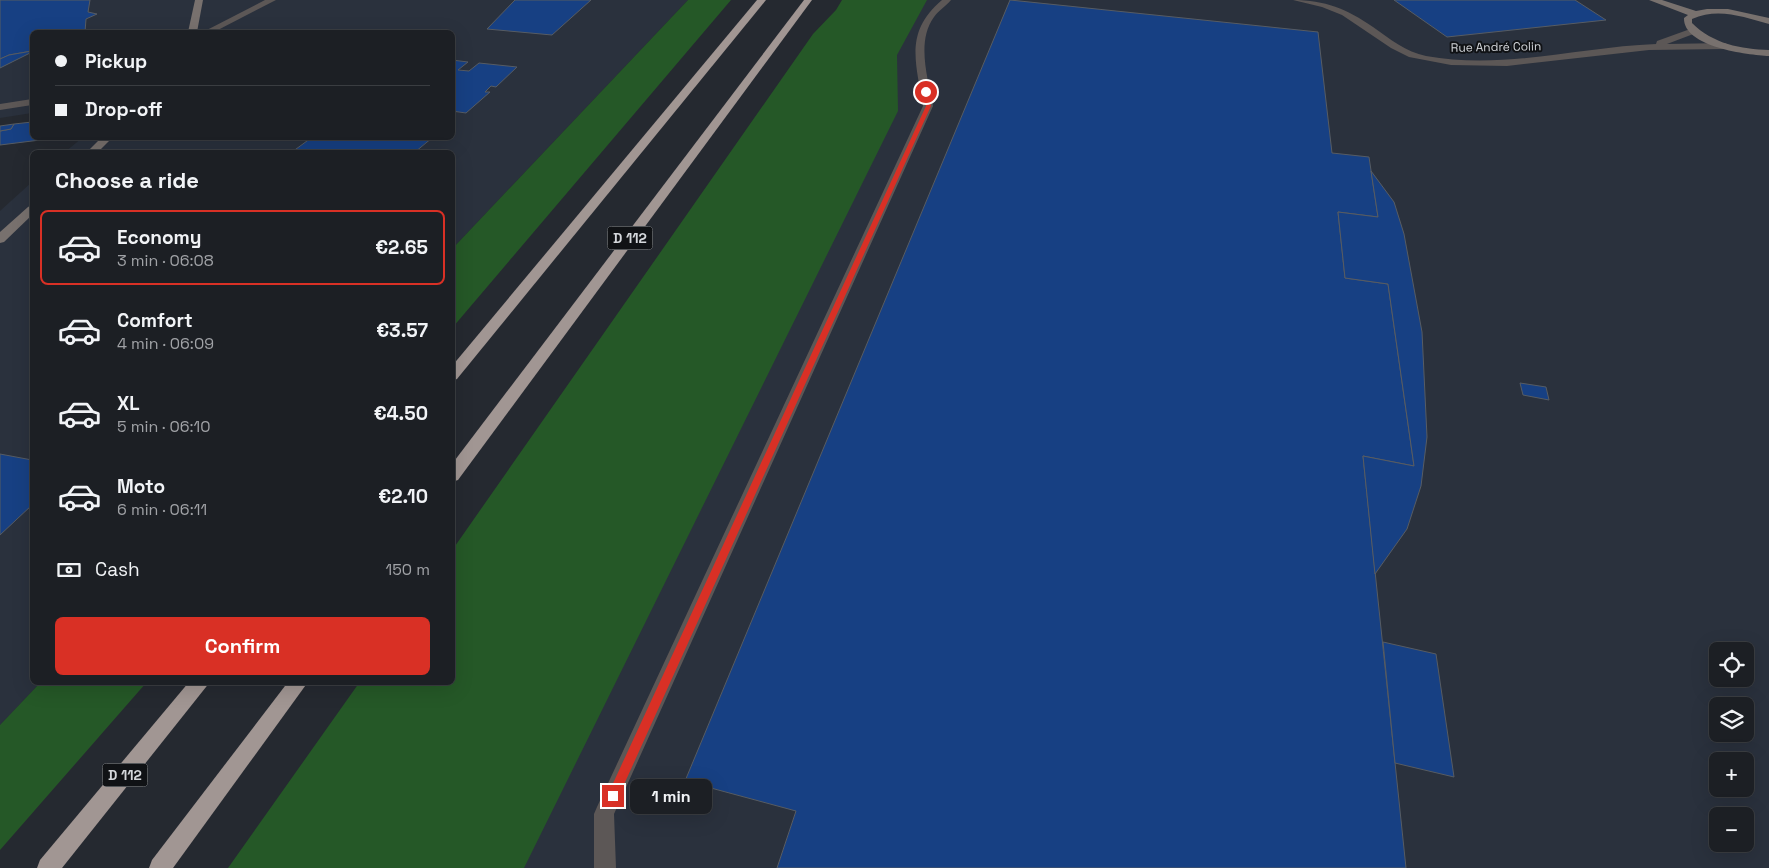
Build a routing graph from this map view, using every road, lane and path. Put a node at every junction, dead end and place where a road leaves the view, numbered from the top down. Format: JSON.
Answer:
{"nodes":[{"id":1,"x":199,"y":0,"type":"edge"},
{"id":2,"x":272,"y":0,"type":"edge"},
{"id":3,"x":762,"y":0,"type":"edge"},
{"id":4,"x":808,"y":0,"type":"edge"},
{"id":5,"x":947,"y":0,"type":"edge"},
{"id":6,"x":1297,"y":0,"type":"edge"},
{"id":7,"x":1653,"y":0,"type":"edge"},
{"id":8,"x":1695,"y":14,"type":"junction"},
{"id":9,"x":1769,"y":21,"type":"edge"},
{"id":10,"x":192,"y":30,"type":"edge"},
{"id":11,"x":212,"y":30,"type":"edge"},
{"id":12,"x":1693,"y":31,"type":"junction"},
{"id":13,"x":1725,"y":46,"type":"junction"},
{"id":14,"x":1649,"y":47,"type":"junction"},
{"id":15,"x":1744,"y":51,"type":"junction"},
{"id":16,"x":1769,"y":53,"type":"edge"},
{"id":17,"x":1769,"y":63,"type":"edge"},
{"id":18,"x":30,"y":102,"type":"edge"},
{"id":19,"x":0,"y":107,"type":"edge"},
{"id":20,"x":105,"y":140,"type":"edge"},
{"id":21,"x":94,"y":150,"type":"edge"},
{"id":22,"x":30,"y":211,"type":"edge"},
{"id":23,"x":0,"y":239,"type":"edge"},
{"id":24,"x":455,"y":372,"type":"edge"},
{"id":25,"x":455,"y":472,"type":"edge"},
{"id":26,"x":199,"y":685,"type":"edge"},
{"id":27,"x":297,"y":685,"type":"edge"},
{"id":28,"x":48,"y":868,"type":"edge"},
{"id":29,"x":160,"y":868,"type":"edge"},
{"id":30,"x":605,"y":868,"type":"edge"}],
"edges":[{"from":1,"to":10,"type":"street"},
{"from":2,"to":11,"type":"street"},
{"from":3,"to":24,"type":"highway"},
{"from":4,"to":25,"type":"highway","number":"D 112"},
{"from":5,"to":30,"type":"street"},
{"from":6,"to":14,"type":"street","name":"Rue André Colin"},
{"from":7,"to":8,"type":"street"},
{"from":8,"to":9,"type":"street"},
{"from":8,"to":12,"type":"street"},
{"from":12,"to":13,"type":"street"},
{"from":12,"to":14,"type":"street","name":"Rue André Colin"},
{"from":13,"to":14,"type":"street","name":"Rue André Colin"},
{"from":13,"to":15,"type":"street"},
{"from":15,"to":16,"type":"street"},
{"from":15,"to":17,"type":"street"},
{"from":18,"to":19,"type":"street"},
{"from":20,"to":21,"type":"street"},
{"from":22,"to":23,"type":"street"},
{"from":26,"to":28,"type":"highway","number":"D 112"},
{"from":27,"to":29,"type":"highway"}]}
